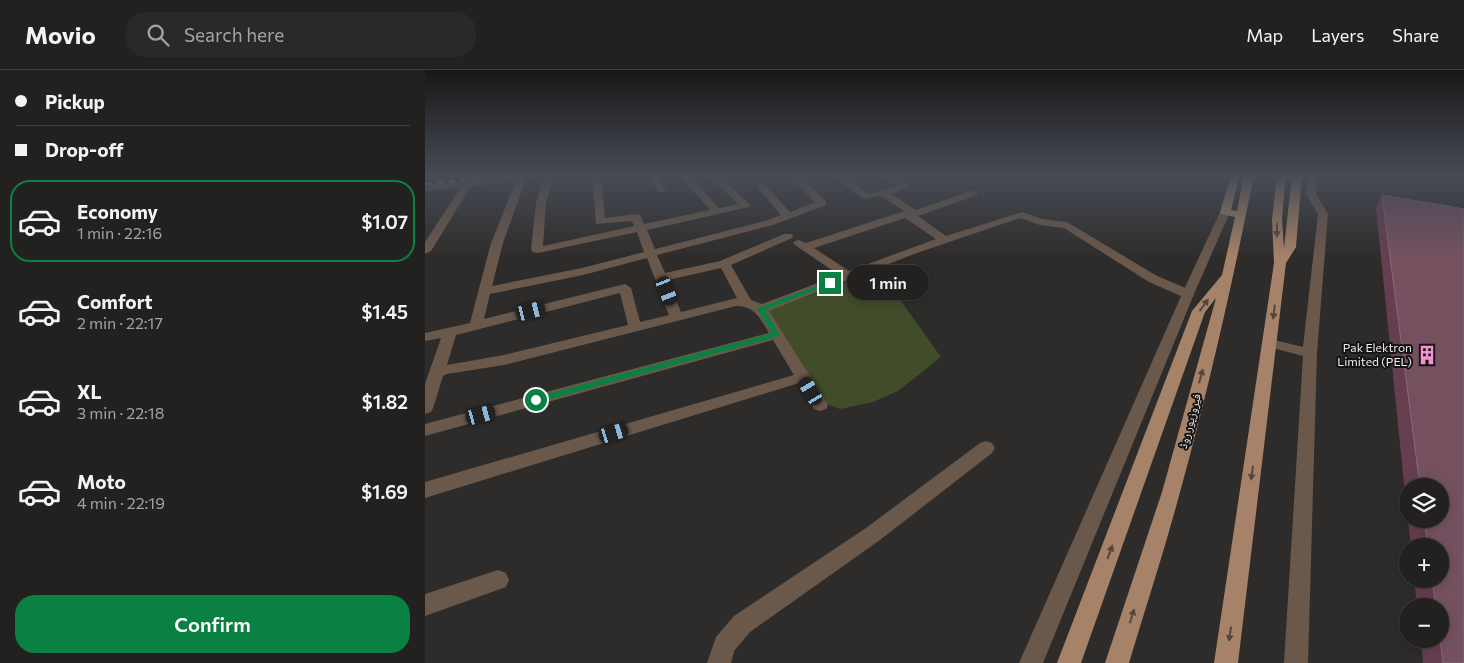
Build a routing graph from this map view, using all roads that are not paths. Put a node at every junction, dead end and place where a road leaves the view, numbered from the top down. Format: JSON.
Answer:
{"nodes":[{"id":1,"x":456,"y":203,"type":"edge"},
{"id":2,"x":512,"y":203,"type":"edge"},
{"id":3,"x":541,"y":203,"type":"edge"},
{"id":4,"x":598,"y":203,"type":"edge"},
{"id":5,"x":709,"y":203,"type":"edge"},
{"id":6,"x":743,"y":203,"type":"edge"},
{"id":7,"x":776,"y":203,"type":"edge"},
{"id":8,"x":822,"y":203,"type":"edge"},
{"id":9,"x":896,"y":203,"type":"edge"},
{"id":10,"x":945,"y":203,"type":"edge"},
{"id":11,"x":1234,"y":203,"type":"edge"},
{"id":12,"x":1240,"y":203,"type":"edge"},
{"id":13,"x":1278,"y":203,"type":"edge"},
{"id":14,"x":1294,"y":203,"type":"edge"},
{"id":15,"x":1316,"y":203,"type":"edge"},
{"id":16,"x":717,"y":212,"type":"junction"},
{"id":17,"x":912,"y":214,"type":"junction"},
{"id":18,"x":1234,"y":214,"type":"junction"},
{"id":19,"x":788,"y":216,"type":"junction"},
{"id":20,"x":769,"y":223,"type":"junction"},
{"id":21,"x":642,"y":228,"type":"junction"},
{"id":22,"x":788,"y":236,"type":"junction"},
{"id":23,"x":944,"y":240,"type":"junction"},
{"id":24,"x":805,"y":247,"type":"junction"},
{"id":25,"x":425,"y":251,"type":"edge"},
{"id":26,"x":651,"y":254,"type":"junction"},
{"id":27,"x":724,"y":264,"type":"junction"},
{"id":28,"x":1280,"y":264,"type":"junction"},
{"id":29,"x":1229,"y":272,"type":"junction"},
{"id":30,"x":848,"y":276,"type":"junction"},
{"id":31,"x":661,"y":278,"type":"junction"},
{"id":32,"x":485,"y":291,"type":"junction"},
{"id":33,"x":1188,"y":294,"type":"junction"},
{"id":34,"x":746,"y":302,"type":"junction"},
{"id":35,"x":761,"y":309,"type":"junction"},
{"id":36,"x":677,"y":317,"type":"junction"},
{"id":37,"x":477,"y":325,"type":"junction"},
{"id":38,"x":635,"y":327,"type":"junction"},
{"id":39,"x":450,"y":332,"type":"junction"},
{"id":40,"x":777,"y":335,"type":"junction"},
{"id":41,"x":425,"y":337,"type":"edge"},
{"id":42,"x":1270,"y":343,"type":"junction"},
{"id":43,"x":1310,"y":353,"type":"junction"},
{"id":44,"x":437,"y":373,"type":"junction"},
{"id":45,"x":803,"y":377,"type":"junction"},
{"id":46,"x":820,"y":405,"type":"dead end"},
{"id":47,"x":425,"y":408,"type":"edge"},
{"id":48,"x":425,"y":430,"type":"edge"},
{"id":49,"x":986,"y":448,"type":"dead end"},
{"id":50,"x":425,"y":490,"type":"edge"},
{"id":51,"x":498,"y":580,"type":"dead end"},
{"id":52,"x":425,"y":605,"type":"edge"},
{"id":53,"x":719,"y":663,"type":"edge"},
{"id":54,"x":1031,"y":663,"type":"edge"},
{"id":55,"x":1069,"y":663,"type":"edge"},
{"id":56,"x":1117,"y":663,"type":"edge"},
{"id":57,"x":1226,"y":663,"type":"edge"},
{"id":58,"x":1296,"y":663,"type":"edge"}],
"edges":[{"from":1,"to":25,"type":"street"},
{"from":2,"to":32,"type":"street"},
{"from":3,"to":21,"type":"street"},
{"from":4,"to":21,"type":"street"},
{"from":5,"to":16,"type":"street"},
{"from":6,"to":16,"type":"street"},
{"from":7,"to":19,"type":"street"},
{"from":8,"to":19,"type":"street"},
{"from":9,"to":17,"type":"street"},
{"from":10,"to":17,"type":"street"},
{"from":11,"to":18,"type":"main road"},
{"from":12,"to":18,"type":"main road","name":"فیروزپور روڈ"},
{"from":13,"to":28,"type":"main road","one_way":true},
{"from":14,"to":28,"type":"main road"},
{"from":15,"to":43,"type":"street"},
{"from":16,"to":21,"type":"street"},
{"from":17,"to":23,"type":"street"},
{"from":17,"to":24,"type":"street"},
{"from":18,"to":29,"type":"main road","name":"فیروزپور روڈ"},
{"from":18,"to":33,"type":"street"},
{"from":19,"to":20,"type":"street"},
{"from":20,"to":22,"type":"street"},
{"from":20,"to":26,"type":"street"},
{"from":21,"to":26,"type":"street"},
{"from":22,"to":24,"type":"street"},
{"from":22,"to":27,"type":"street"},
{"from":23,"to":30,"type":"street"},
{"from":23,"to":33,"type":"street"},
{"from":24,"to":30,"type":"street"},
{"from":26,"to":31,"type":"street"},
{"from":26,"to":32,"type":"street"},
{"from":27,"to":31,"type":"street"},
{"from":27,"to":34,"type":"street"},
{"from":28,"to":42,"type":"main road","one_way":true},
{"from":55,"to":29,"type":"main road","one_way":true},
{"from":56,"to":29,"type":"main road","name":"فیروزپور روڈ","one_way":true},
{"from":30,"to":35,"type":"street"},
{"from":31,"to":36,"type":"street"},
{"from":32,"to":37,"type":"street"},
{"from":33,"to":54,"type":"street"},
{"from":34,"to":35,"type":"street"},
{"from":34,"to":36,"type":"street"},
{"from":35,"to":40,"type":"street"},
{"from":36,"to":38,"type":"street"},
{"from":37,"to":38,"type":"street"},
{"from":37,"to":39,"type":"street"},
{"from":38,"to":44,"type":"street"},
{"from":39,"to":41,"type":"street"},
{"from":39,"to":44,"type":"street"},
{"from":40,"to":45,"type":"street"},
{"from":40,"to":48,"type":"street"},
{"from":42,"to":43,"type":"street"},
{"from":42,"to":57,"type":"main road","one_way":true},
{"from":43,"to":58,"type":"street"},
{"from":44,"to":47,"type":"street"},
{"from":45,"to":46,"type":"street"},
{"from":45,"to":50,"type":"street"},
{"from":49,"to":53,"type":"street"},
{"from":51,"to":52,"type":"street"}]}
